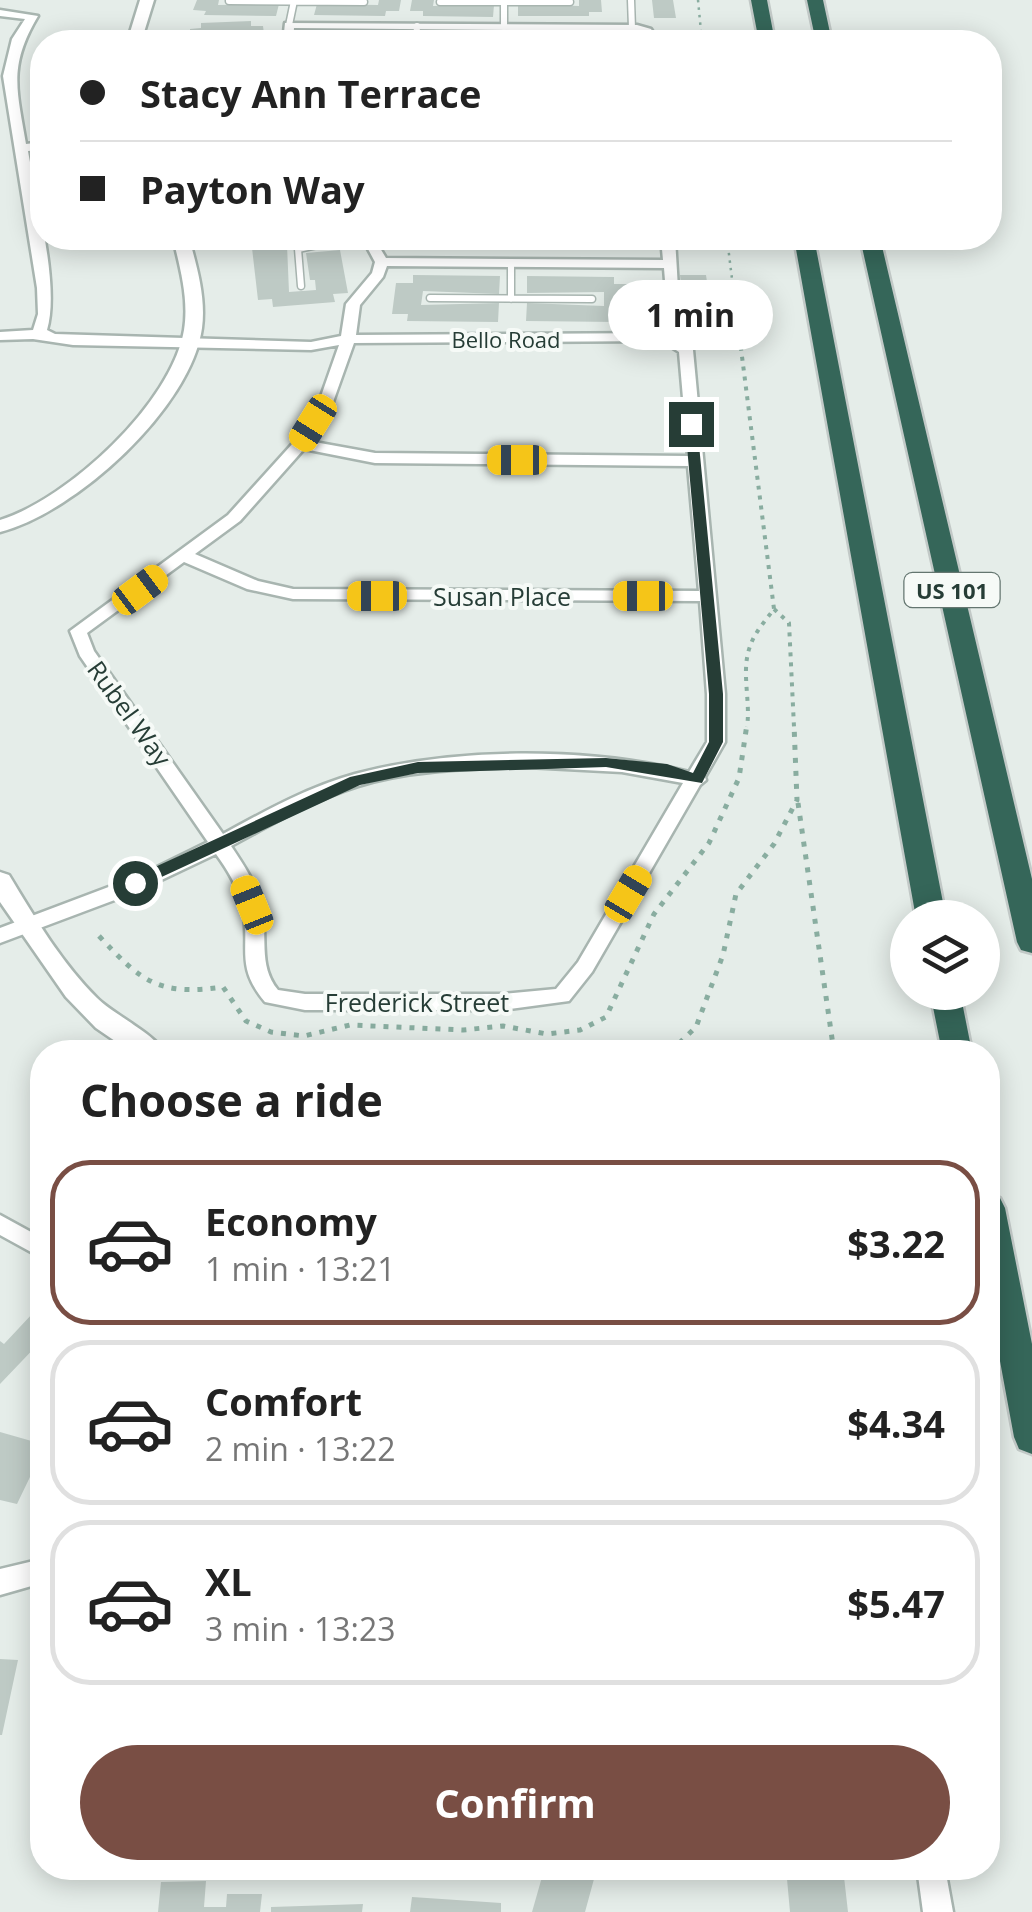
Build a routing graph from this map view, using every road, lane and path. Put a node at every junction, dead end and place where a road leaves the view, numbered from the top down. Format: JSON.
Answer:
{"nodes":[{"id":1,"x":147,"y":0,"type":"edge"},
{"id":2,"x":631,"y":0,"type":"edge"},
{"id":3,"x":698,"y":0,"type":"edge"},
{"id":4,"x":759,"y":0,"type":"edge"},
{"id":5,"x":814,"y":0,"type":"edge"},
{"id":6,"x":230,"y":1,"type":"edge"},
{"id":7,"x":294,"y":2,"type":"edge"},
{"id":8,"x":364,"y":2,"type":"edge"},
{"id":9,"x":440,"y":2,"type":"edge"},
{"id":10,"x":504,"y":2,"type":"edge"},
{"id":11,"x":570,"y":2,"type":"dead end"},
{"id":12,"x":0,"y":12,"type":"edge"},
{"id":13,"x":289,"y":26,"type":"junction"},
{"id":14,"x":418,"y":26,"type":"junction"},
{"id":15,"x":504,"y":27,"type":"junction"},
{"id":16,"x":632,"y":28,"type":"junction"},
{"id":17,"x":138,"y":30,"type":"edge"},
{"id":18,"x":289,"y":30,"type":"edge"},
{"id":19,"x":418,"y":30,"type":"edge"},
{"id":20,"x":642,"y":30,"type":"edge"},
{"id":21,"x":701,"y":30,"type":"edge"},
{"id":22,"x":765,"y":30,"type":"edge"},
{"id":23,"x":821,"y":30,"type":"edge"},
{"id":24,"x":4,"y":77,"type":"edge"},
{"id":25,"x":30,"y":141,"type":"edge"},
{"id":26,"x":21,"y":144,"type":"junction"},
{"id":27,"x":30,"y":145,"type":"edge"},
{"id":28,"x":30,"y":200,"type":"edge"},
{"id":29,"x":38,"y":250,"type":"edge"},
{"id":30,"x":185,"y":250,"type":"edge"},
{"id":31,"x":298,"y":250,"type":"edge"},
{"id":32,"x":375,"y":250,"type":"edge"},
{"id":33,"x":669,"y":250,"type":"edge"},
{"id":34,"x":729,"y":250,"type":"edge"},
{"id":35,"x":806,"y":250,"type":"edge"},
{"id":36,"x":873,"y":250,"type":"edge"},
{"id":37,"x":382,"y":262,"type":"junction"},
{"id":38,"x":511,"y":262,"type":"junction"},
{"id":39,"x":670,"y":264,"type":"junction"},
{"id":40,"x":301,"y":286,"type":"dead end"},
{"id":41,"x":430,"y":298,"type":"dead end"},
{"id":42,"x":511,"y":299,"type":"junction"},
{"id":43,"x":592,"y":299,"type":"dead end"},
{"id":44,"x":675,"y":319,"type":"dead end"},
{"id":45,"x":0,"y":336,"type":"edge"},
{"id":46,"x":38,"y":336,"type":"junction"},
{"id":47,"x":191,"y":338,"type":"junction"},
{"id":48,"x":348,"y":339,"type":"junction"},
{"id":49,"x":300,"y":444,"type":"junction"},
{"id":50,"x":693,"y":460,"type":"junction"},
{"id":51,"x":6,"y":525,"type":"edge"},
{"id":52,"x":0,"y":543,"type":"edge"},
{"id":53,"x":185,"y":556,"type":"junction"},
{"id":54,"x":706,"y":596,"type":"junction"},
{"id":55,"x":774,"y":609,"type":"junction"},
{"id":56,"x":697,"y":780,"type":"junction"},
{"id":57,"x":797,"y":800,"type":"junction"},
{"id":58,"x":218,"y":845,"type":"junction"},
{"id":59,"x":0,"y":881,"type":"edge"},
{"id":60,"x":928,"y":900,"type":"edge"},
{"id":61,"x":26,"y":925,"type":"junction"},
{"id":62,"x":0,"y":936,"type":"edge"},
{"id":63,"x":99,"y":936,"type":"dead end"},
{"id":64,"x":1032,"y":942,"type":"edge"},
{"id":65,"x":272,"y":997,"type":"joint"},
{"id":66,"x":949,"y":1010,"type":"edge"},
{"id":67,"x":133,"y":1040,"type":"edge"},
{"id":68,"x":682,"y":1040,"type":"edge"},
{"id":69,"x":832,"y":1040,"type":"edge"},
{"id":70,"x":955,"y":1040,"type":"edge"},
{"id":71,"x":0,"y":1224,"type":"edge"},
{"id":72,"x":30,"y":1242,"type":"edge"},
{"id":73,"x":1000,"y":1270,"type":"edge"},
{"id":74,"x":1032,"y":1436,"type":"edge"},
{"id":75,"x":30,"y":1574,"type":"edge"},
{"id":76,"x":0,"y":1582,"type":"edge"},
{"id":77,"x":933,"y":1880,"type":"edge"},
{"id":78,"x":938,"y":1912,"type":"edge"}],
"edges":[{"from":1,"to":17,"type":"street"},
{"from":2,"to":16,"type":"lane"},
{"from":3,"to":21,"type":"path"},
{"from":4,"to":22,"type":"highway"},
{"from":5,"to":23,"type":"highway"},
{"from":6,"to":7,"type":"lane"},
{"from":7,"to":8,"type":"lane"},
{"from":7,"to":13,"type":"lane"},
{"from":9,"to":10,"type":"lane"},
{"from":10,"to":11,"type":"lane"},
{"from":10,"to":15,"type":"lane"},
{"from":12,"to":24,"type":"street"},
{"from":13,"to":14,"type":"street"},
{"from":13,"to":18,"type":"street"},
{"from":14,"to":15,"type":"street"},
{"from":14,"to":19,"type":"lane"},
{"from":15,"to":16,"type":"street"},
{"from":16,"to":20,"type":"street"},
{"from":24,"to":26,"type":"street"},
{"from":25,"to":26,"type":"street"},
{"from":26,"to":27,"type":"street"},
{"from":26,"to":28,"type":"street"},
{"from":29,"to":46,"type":"street"},
{"from":30,"to":47,"type":"street"},
{"from":31,"to":40,"type":"lane"},
{"from":32,"to":37,"type":"street"},
{"from":33,"to":39,"type":"street"},
{"from":34,"to":55,"type":"path"},
{"from":35,"to":60,"type":"highway","number":"US 101"},
{"from":36,"to":64,"type":"highway","number":"US 101"},
{"from":37,"to":38,"type":"street"},
{"from":37,"to":48,"type":"street","name":"Rubel Way"},
{"from":38,"to":39,"type":"street"},
{"from":38,"to":42,"type":"lane"},
{"from":39,"to":44,"type":"street"},
{"from":41,"to":42,"type":"lane"},
{"from":42,"to":43,"type":"lane"},
{"from":45,"to":46,"type":"street","name":"Bello Road"},
{"from":46,"to":47,"type":"street","name":"Bello Road"},
{"from":47,"to":48,"type":"street","name":"Bello Road"},
{"from":47,"to":51,"type":"street"},
{"from":48,"to":49,"type":"street","name":"Rubel Way"},
{"from":48,"to":50,"type":"street","name":"Bello Road"},
{"from":49,"to":50,"type":"street"},
{"from":49,"to":53,"type":"street","name":"Rubel Way"},
{"from":50,"to":54,"type":"street"},
{"from":51,"to":52,"type":"street"},
{"from":53,"to":54,"type":"street","name":"Susan Place"},
{"from":53,"to":58,"type":"street","name":"Rubel Way"},
{"from":54,"to":56,"type":"street"},
{"from":55,"to":57,"type":"path"},
{"from":55,"to":63,"type":"path"},
{"from":56,"to":58,"type":"street"},
{"from":56,"to":65,"type":"street","name":"Frederick Street"},
{"from":57,"to":68,"type":"path"},
{"from":57,"to":69,"type":"path"},
{"from":58,"to":61,"type":"street"},
{"from":58,"to":65,"type":"street","name":"Rubel Way"},
{"from":59,"to":61,"type":"street"},
{"from":61,"to":62,"type":"street"},
{"from":61,"to":67,"type":"street"},
{"from":66,"to":70,"type":"highway"},
{"from":71,"to":72,"type":"street"},
{"from":73,"to":74,"type":"highway"},
{"from":75,"to":76,"type":"street"},
{"from":77,"to":78,"type":"street"}]}
